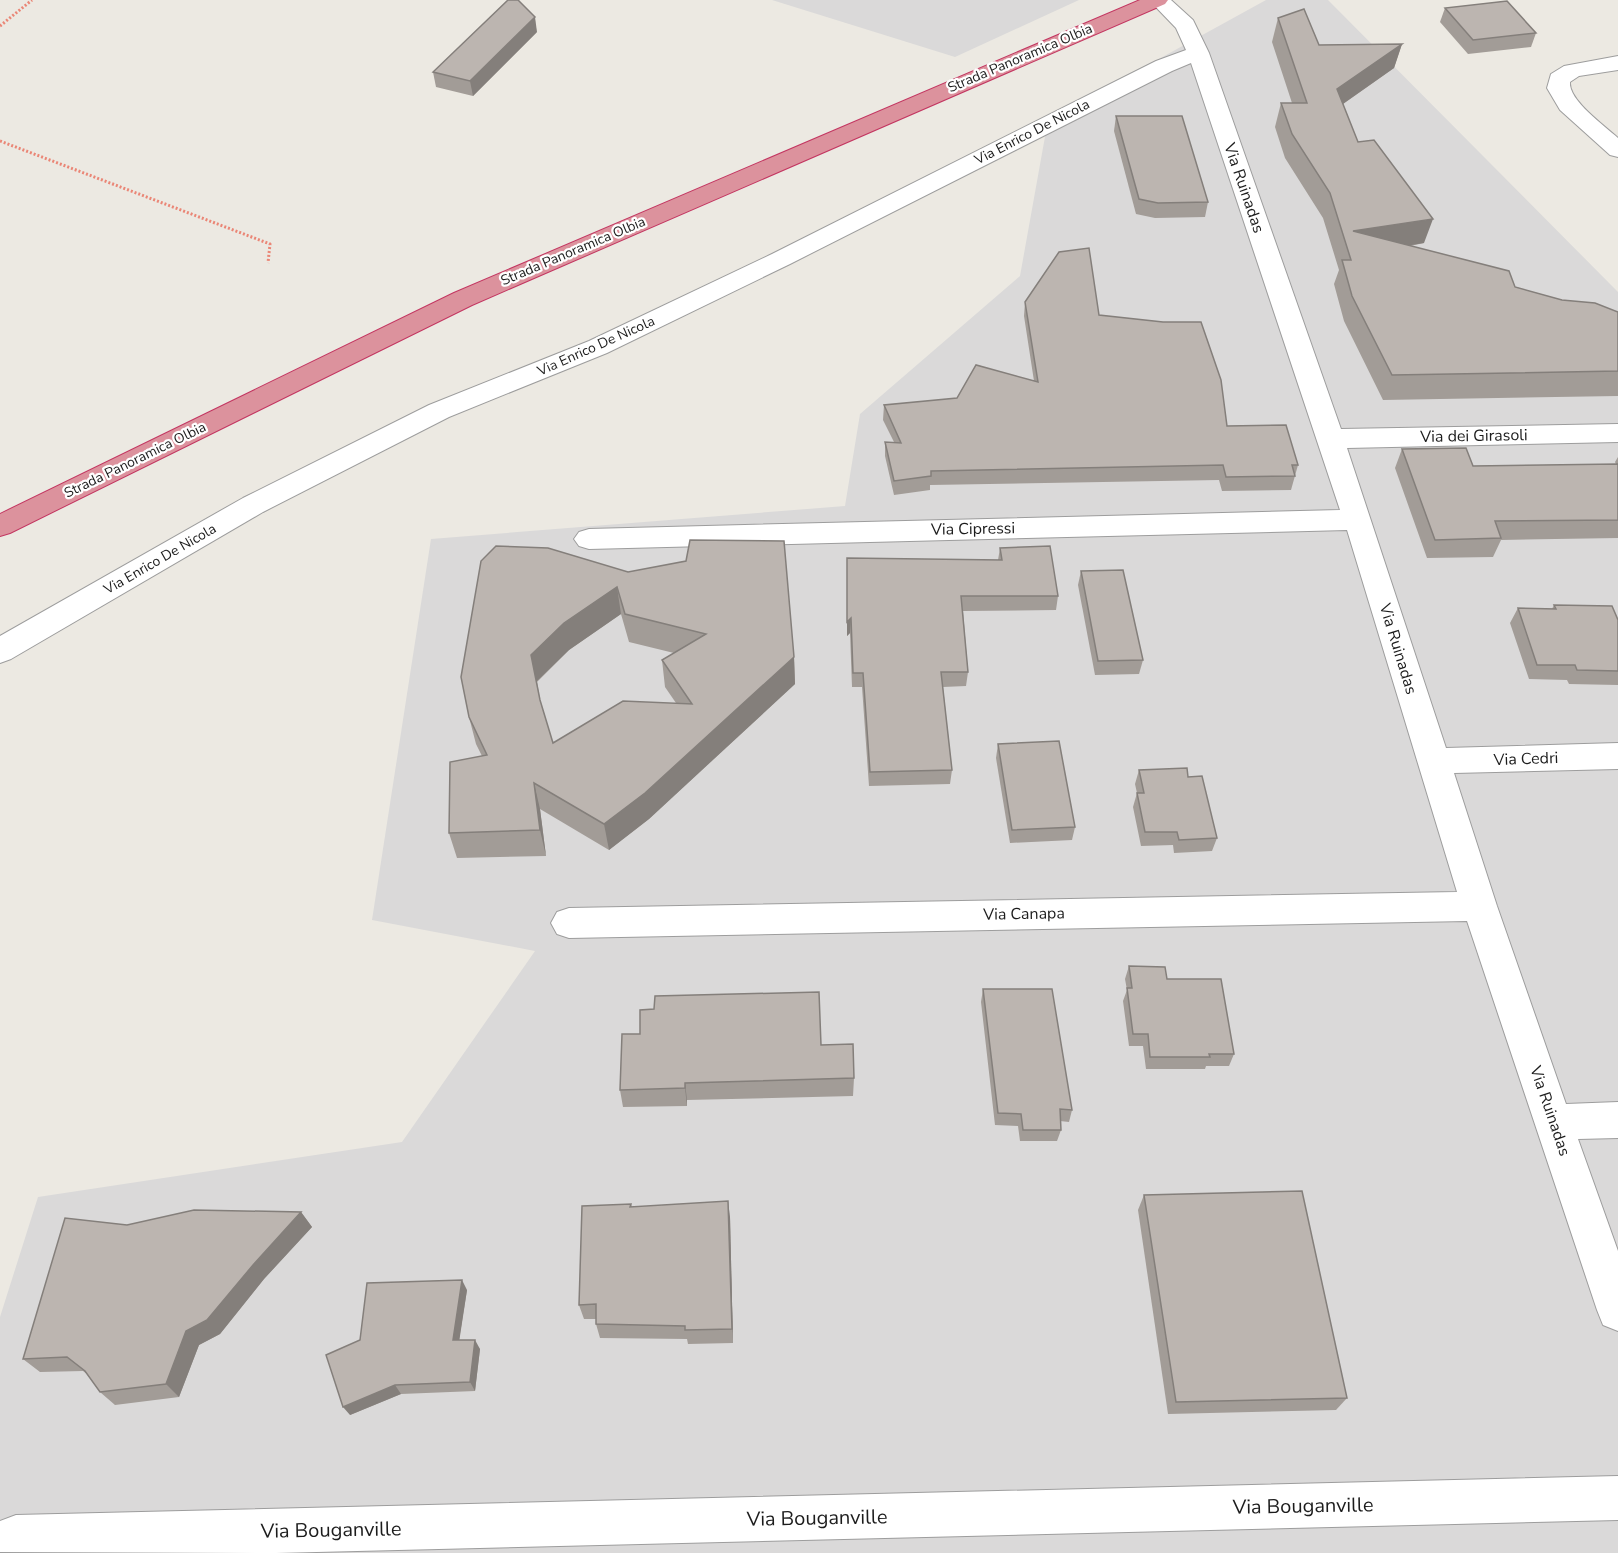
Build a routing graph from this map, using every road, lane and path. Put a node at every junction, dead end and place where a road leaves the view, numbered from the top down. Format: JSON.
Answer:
{"nodes":[{"id":1,"x":32,"y":0,"type":"edge"},
{"id":2,"x":1158,"y":0,"type":"edge"},
{"id":3,"x":0,"y":26,"type":"edge"},
{"id":4,"x":1198,"y":52,"type":"junction"},
{"id":5,"x":1618,"y":63,"type":"edge"},
{"id":6,"x":0,"y":141,"type":"edge"},
{"id":7,"x":1618,"y":150,"type":"edge"},
{"id":8,"x":268,"y":263,"type":"dead end"},
{"id":9,"x":1618,"y":434,"type":"edge"},
{"id":10,"x":1330,"y":439,"type":"junction"},
{"id":11,"x":1358,"y":520,"type":"junction"},
{"id":12,"x":0,"y":526,"type":"edge"},
{"id":13,"x":589,"y":539,"type":"dead end"},
{"id":14,"x":0,"y":651,"type":"edge"},
{"id":15,"x":1618,"y":756,"type":"edge"},
{"id":16,"x":1433,"y":761,"type":"junction"},
{"id":17,"x":1479,"y":906,"type":"junction"},
{"id":18,"x":569,"y":923,"type":"dead end"},
{"id":19,"x":1618,"y":1120,"type":"edge"},
{"id":20,"x":1555,"y":1122,"type":"junction"},
{"id":21,"x":1618,"y":1310,"type":"edge"},
{"id":22,"x":1618,"y":1498,"type":"edge"},
{"id":23,"x":16,"y":1537,"type":"dead end"}],
"edges":[{"from":1,"to":3,"type":"path"},
{"from":2,"to":4,"type":"street","name":"Via Ruinadas"},
{"from":2,"to":12,"type":"highway","name":"Strada Panoramica Olbia"},
{"from":4,"to":10,"type":"street","name":"Via Ruinadas"},
{"from":4,"to":14,"type":"street","name":"Via Enrico De Nicola"},
{"from":5,"to":7,"type":"street"},
{"from":6,"to":8,"type":"path"},
{"from":9,"to":10,"type":"street","name":"Via dei Girasoli"},
{"from":10,"to":11,"type":"street","name":"Via Ruinadas"},
{"from":11,"to":13,"type":"street","name":"Via Cipressi"},
{"from":11,"to":16,"type":"street","name":"Via Ruinadas"},
{"from":15,"to":16,"type":"street","name":"Via Cedri"},
{"from":16,"to":17,"type":"street","name":"Via Ruinadas"},
{"from":17,"to":18,"type":"street","name":"Via Canapa"},
{"from":17,"to":20,"type":"street","name":"Via Ruinadas"},
{"from":19,"to":20,"type":"street"},
{"from":20,"to":21,"type":"street","name":"Via Ruinadas"},
{"from":22,"to":23,"type":"street","name":"Via Bouganville"}]}
